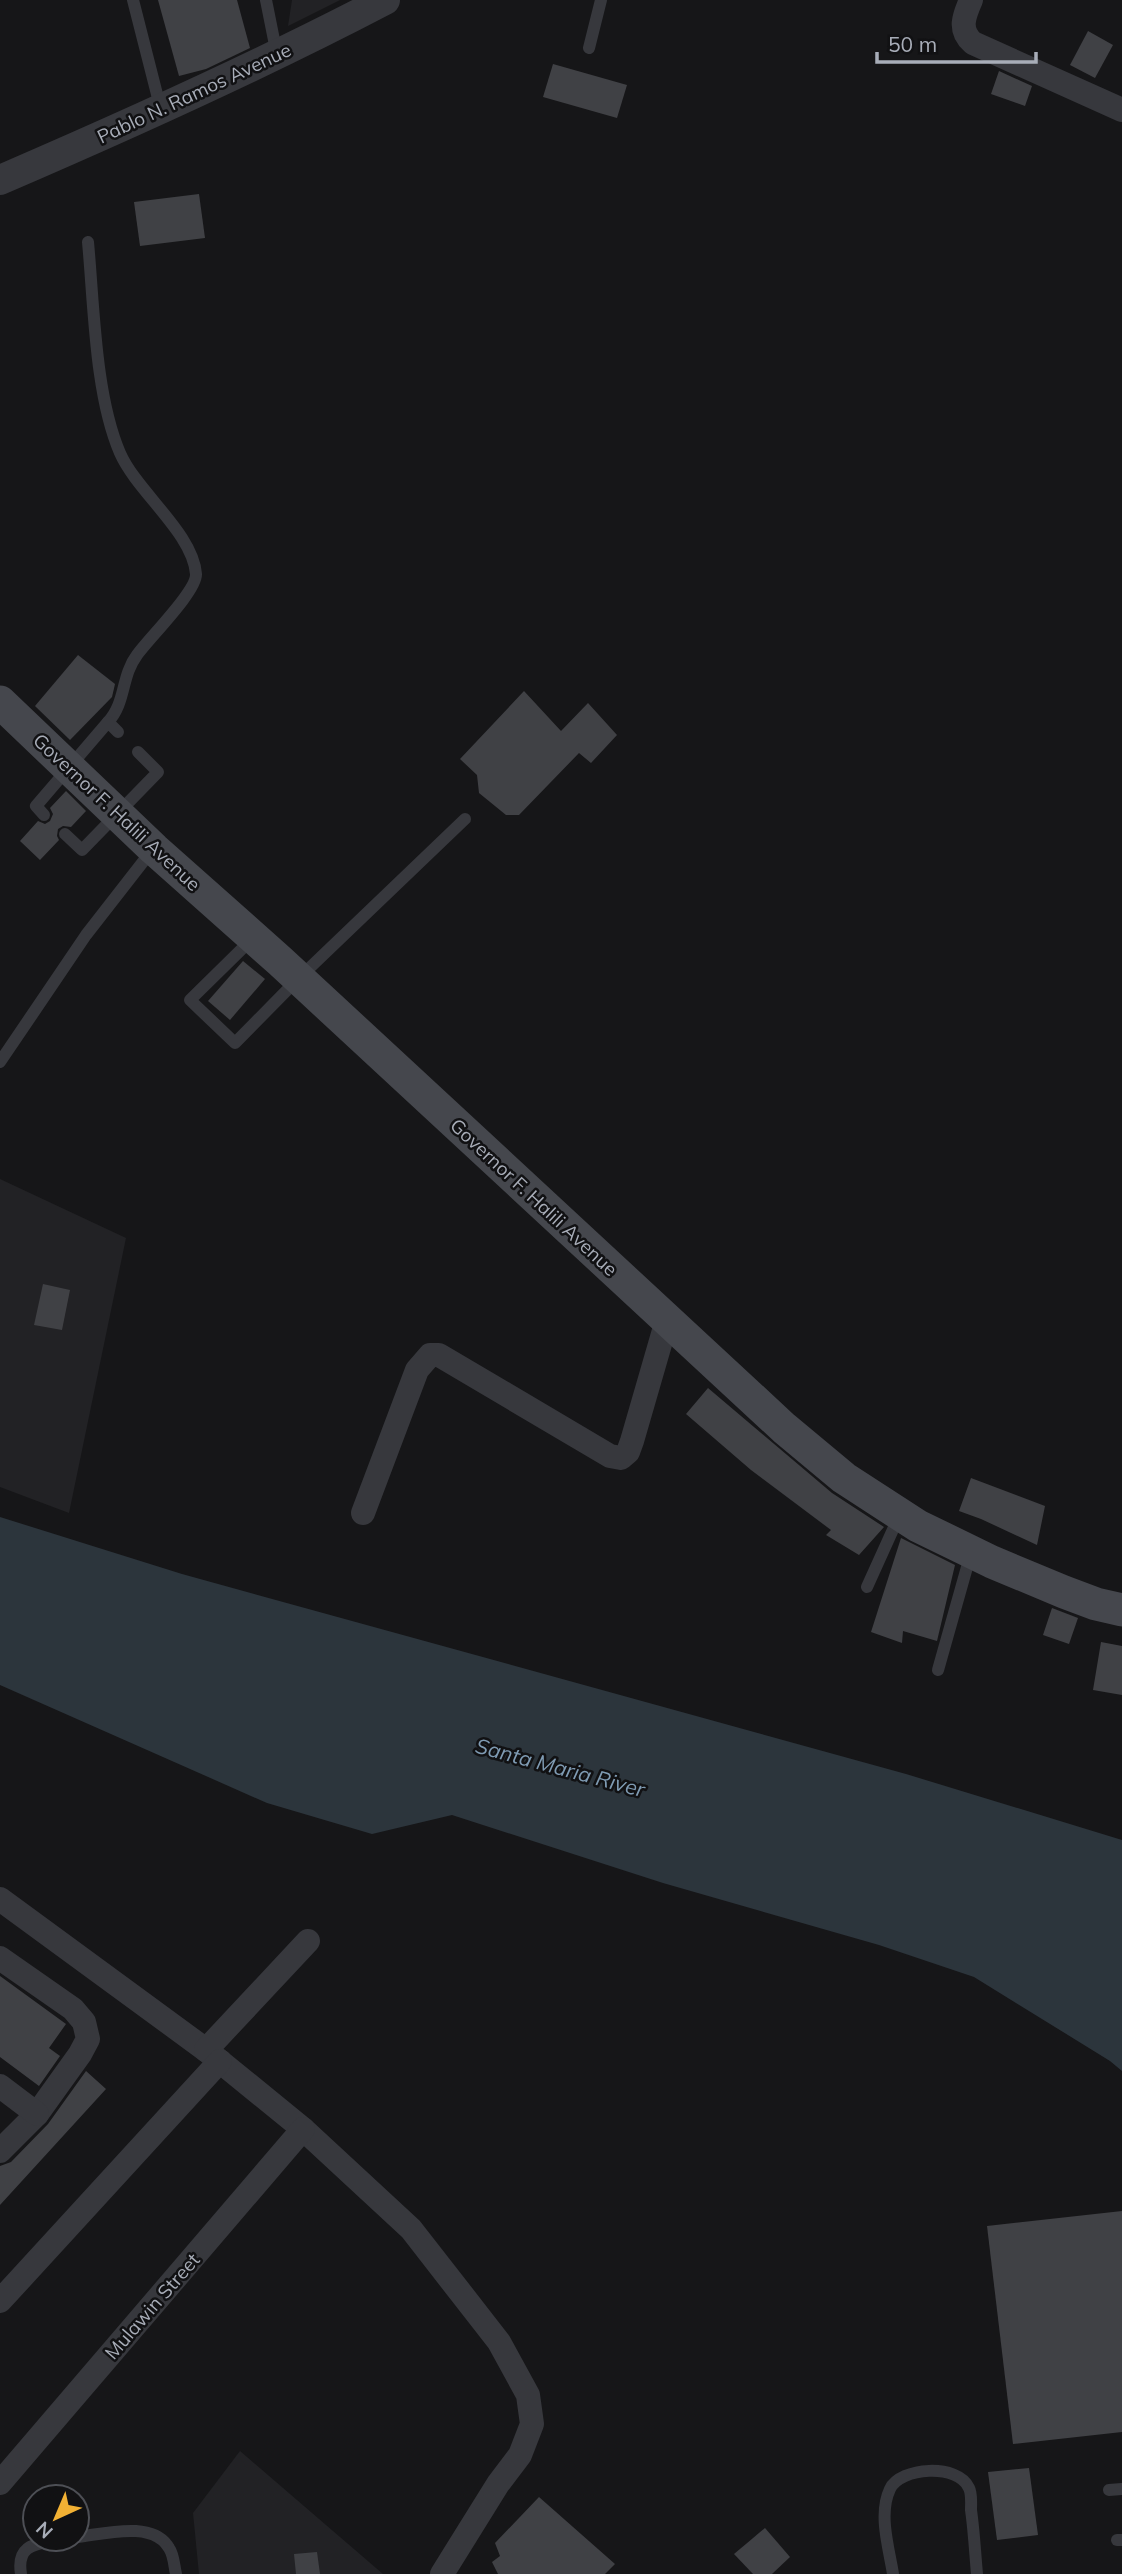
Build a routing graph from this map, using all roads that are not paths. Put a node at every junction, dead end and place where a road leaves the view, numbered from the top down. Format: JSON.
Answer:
{"nodes":[{"id":1,"x":133,"y":0,"type":"edge"},
{"id":2,"x":266,"y":0,"type":"edge"},
{"id":3,"x":385,"y":0,"type":"edge"},
{"id":4,"x":601,"y":0,"type":"edge"},
{"id":5,"x":971,"y":0,"type":"edge"},
{"id":6,"x":589,"y":48,"type":"dead end"},
{"id":7,"x":277,"y":55,"type":"junction"},
{"id":8,"x":161,"y":110,"type":"junction"},
{"id":9,"x":1122,"y":110,"type":"edge"},
{"id":10,"x":0,"y":180,"type":"edge"},
{"id":11,"x":88,"y":242,"type":"dead end"},
{"id":12,"x":0,"y":702,"type":"edge"},
{"id":13,"x":108,"y":722,"type":"junction"},
{"id":14,"x":118,"y":732,"type":"dead end"},
{"id":15,"x":138,"y":752,"type":"dead end"},
{"id":16,"x":69,"y":767,"type":"junction"},
{"id":17,"x":117,"y":813,"type":"junction"},
{"id":18,"x":44,"y":814,"type":"dead end"},
{"id":19,"x":465,"y":819,"type":"dead end"},
{"id":20,"x":65,"y":834,"type":"dead end"},
{"id":21,"x":153,"y":849,"type":"junction"},
{"id":22,"x":253,"y":938,"type":"junction"},
{"id":23,"x":298,"y":979,"type":"junction"},
{"id":24,"x":0,"y":1062,"type":"edge"},
{"id":25,"x":667,"y":1320,"type":"junction"},
{"id":26,"x":363,"y":1513,"type":"dead end"},
{"id":27,"x":900,"y":1514,"type":"junction"},
{"id":28,"x":971,"y":1552,"type":"junction"},
{"id":29,"x":867,"y":1587,"type":"dead end"},
{"id":30,"x":1122,"y":1610,"type":"edge"},
{"id":31,"x":939,"y":1670,"type":"dead end"},
{"id":32,"x":0,"y":1899,"type":"edge"},
{"id":33,"x":308,"y":1941,"type":"dead end"},
{"id":34,"x":0,"y":1958,"type":"edge"},
{"id":35,"x":213,"y":2056,"type":"junction"},
{"id":36,"x":0,"y":2086,"type":"edge"},
{"id":37,"x":37,"y":2114,"type":"junction"},
{"id":38,"x":303,"y":2129,"type":"junction"},
{"id":39,"x":0,"y":2151,"type":"edge"},
{"id":40,"x":0,"y":2301,"type":"edge"},
{"id":41,"x":0,"y":2483,"type":"edge"},
{"id":42,"x":91,"y":2536,"type":"edge"},
{"id":43,"x":22,"y":2553,"type":"edge"},
{"id":44,"x":21,"y":2574,"type":"edge"},
{"id":45,"x":176,"y":2574,"type":"edge"},
{"id":46,"x":442,"y":2574,"type":"edge"},
{"id":47,"x":893,"y":2574,"type":"edge"},
{"id":48,"x":977,"y":2574,"type":"edge"}],
"edges":[{"from":1,"to":8,"type":"lane"},
{"from":2,"to":7,"type":"lane"},
{"from":3,"to":7,"type":"street","name":"Pablo N. Ramos Avenue"},
{"from":4,"to":6,"type":"lane"},
{"from":5,"to":9,"type":"street"},
{"from":7,"to":8,"type":"street","name":"Pablo N. Ramos Avenue"},
{"from":8,"to":10,"type":"street","name":"Pablo N. Ramos Avenue"},
{"from":11,"to":13,"type":"lane"},
{"from":12,"to":16,"type":"main road","name":"Governor F. Halili Avenue"},
{"from":13,"to":14,"type":"lane"},
{"from":13,"to":16,"type":"lane"},
{"from":15,"to":17,"type":"lane"},
{"from":16,"to":17,"type":"main road","name":"Governor F. Halili Avenue"},
{"from":16,"to":18,"type":"lane"},
{"from":17,"to":20,"type":"lane"},
{"from":17,"to":21,"type":"main road","name":"Governor F. Halili Avenue"},
{"from":19,"to":23,"type":"lane"},
{"from":21,"to":22,"type":"main road","name":"Governor F. Halili Avenue"},
{"from":21,"to":24,"type":"lane"},
{"from":22,"to":23,"type":"main road","name":"Governor F. Halili Avenue"},
{"from":22,"to":23,"type":"lane"},
{"from":23,"to":25,"type":"main road","name":"Governor F. Halili Avenue"},
{"from":25,"to":26,"type":"street"},
{"from":25,"to":27,"type":"main road","name":"Governor F. Halili Avenue"},
{"from":27,"to":28,"type":"main road","name":"Governor F. Halili Avenue"},
{"from":27,"to":29,"type":"lane"},
{"from":28,"to":30,"type":"main road","name":"Governor F. Halili Avenue"},
{"from":28,"to":31,"type":"lane"},
{"from":32,"to":35,"type":"street"},
{"from":33,"to":35,"type":"street"},
{"from":34,"to":37,"type":"street"},
{"from":35,"to":38,"type":"street"},
{"from":35,"to":40,"type":"street"},
{"from":36,"to":37,"type":"street"},
{"from":37,"to":39,"type":"street"},
{"from":38,"to":41,"type":"street","name":"Mulawin Street"},
{"from":38,"to":46,"type":"street"},
{"from":42,"to":45,"type":"lane"},
{"from":43,"to":44,"type":"lane"},
{"from":47,"to":48,"type":"lane"}]}
